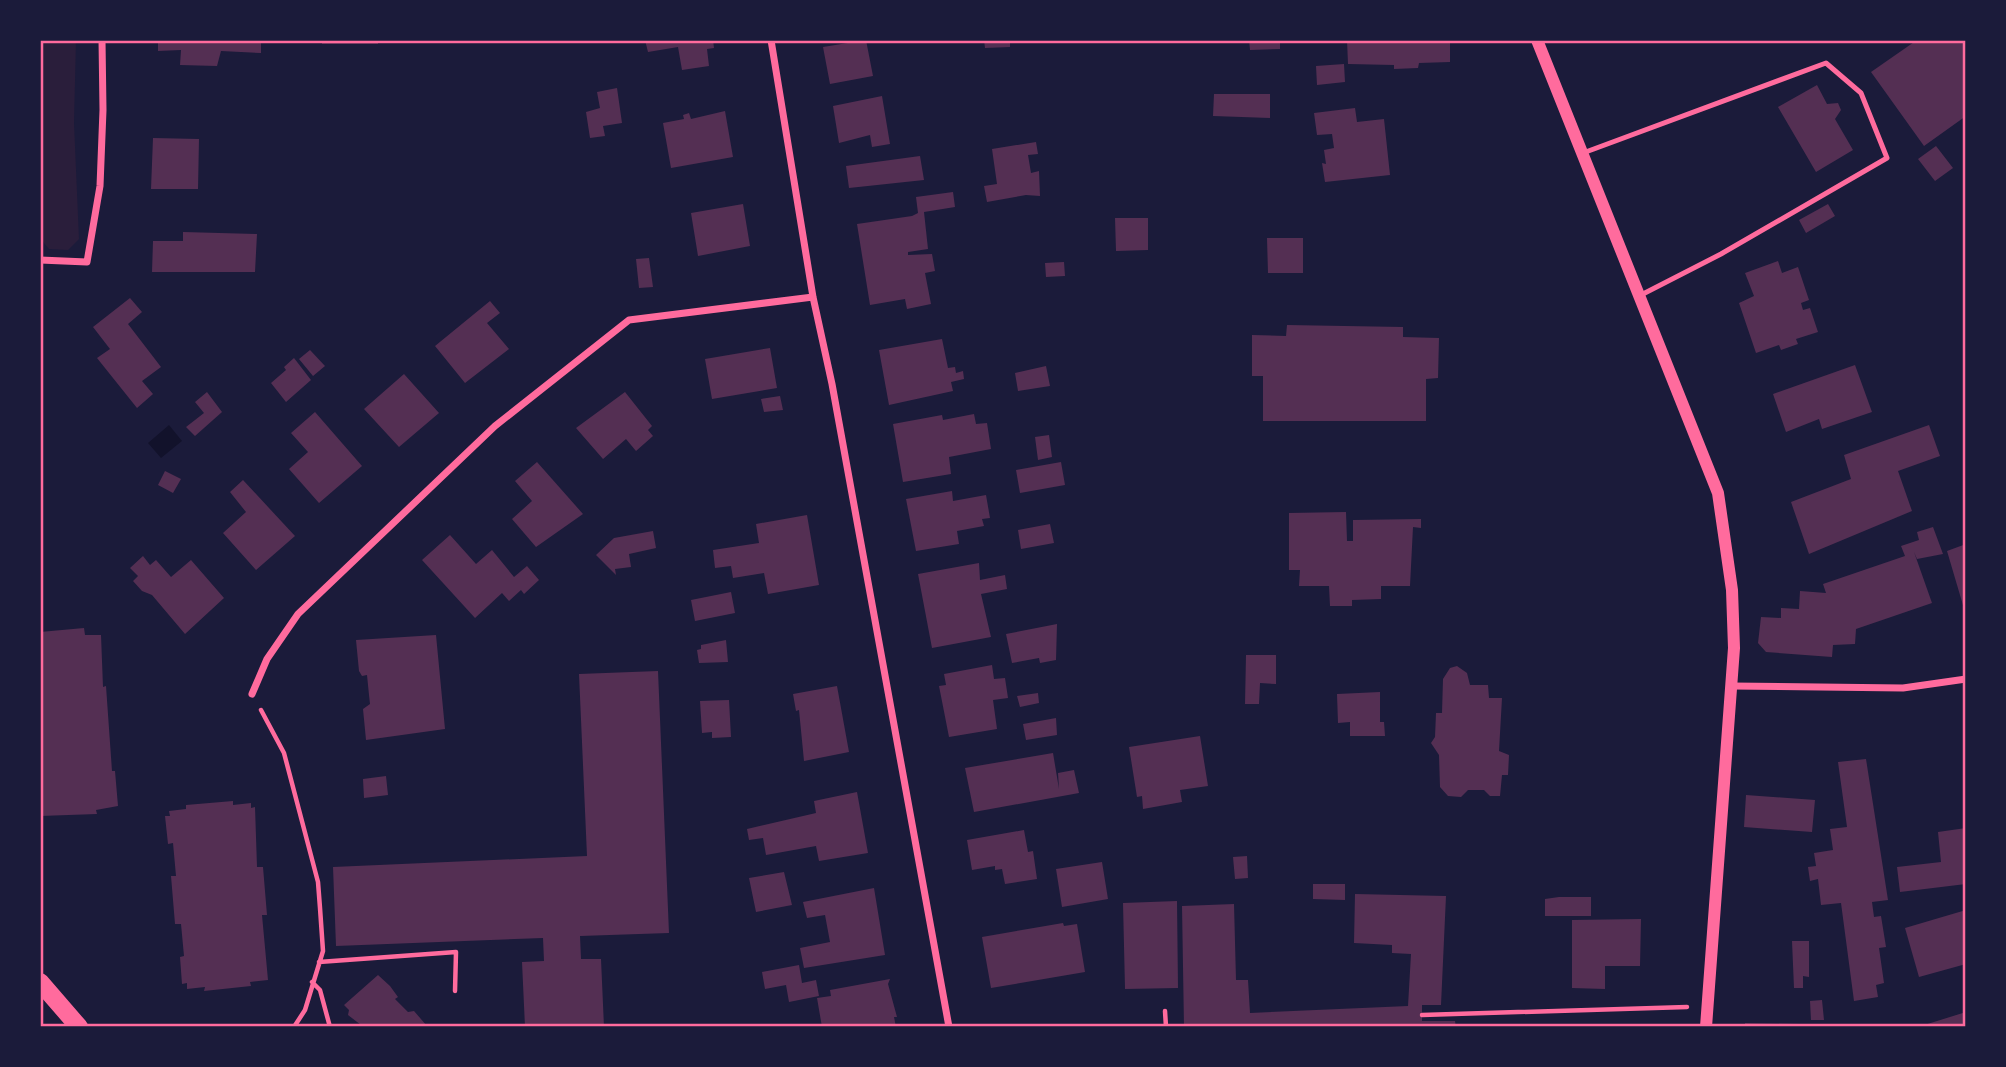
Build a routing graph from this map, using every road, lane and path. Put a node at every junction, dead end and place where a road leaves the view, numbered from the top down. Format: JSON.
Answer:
{"nodes":[{"id":1,"x":102,"y":40,"type":"edge"},
{"id":2,"x":771,"y":40,"type":"edge"},
{"id":3,"x":1537,"y":40,"type":"edge"},
{"id":4,"x":1583,"y":153,"type":"junction"},
{"id":5,"x":40,"y":260,"type":"edge"},
{"id":6,"x":1639,"y":296,"type":"junction"},
{"id":7,"x":813,"y":297,"type":"junction"},
{"id":8,"x":1966,"y":679,"type":"edge"},
{"id":9,"x":1732,"y":686,"type":"junction"},
{"id":10,"x":252,"y":694,"type":"joint"},
{"id":11,"x":319,"y":962,"type":"junction"},
{"id":12,"x":311,"y":981,"type":"junction"},
{"id":13,"x":40,"y":982,"type":"edge"},
{"id":14,"x":455,"y":991,"type":"dead end"},
{"id":15,"x":1706,"y":1007,"type":"junction"},
{"id":16,"x":1165,"y":1011,"type":"dead end"},
{"id":17,"x":1422,"y":1014,"type":"dead end"},
{"id":18,"x":79,"y":1027,"type":"edge"},
{"id":19,"x":294,"y":1027,"type":"edge"},
{"id":20,"x":330,"y":1027,"type":"edge"},
{"id":21,"x":950,"y":1027,"type":"edge"},
{"id":22,"x":1166,"y":1027,"type":"edge"},
{"id":23,"x":1706,"y":1027,"type":"edge"}],
"edges":[{"from":1,"to":5,"type":"street"},
{"from":2,"to":7,"type":"street"},
{"from":3,"to":4,"type":"street"},
{"from":4,"to":6,"type":"street"},
{"from":4,"to":6,"type":"lane"},
{"from":6,"to":9,"type":"street"},
{"from":7,"to":10,"type":"street"},
{"from":7,"to":21,"type":"street"},
{"from":8,"to":9,"type":"street"},
{"from":9,"to":15,"type":"street"},
{"from":10,"to":11,"type":"path"},
{"from":11,"to":12,"type":"path"},
{"from":11,"to":14,"type":"path"},
{"from":12,"to":19,"type":"path"},
{"from":12,"to":20,"type":"path"},
{"from":13,"to":18,"type":"main road"},
{"from":15,"to":17,"type":"path"},
{"from":15,"to":23,"type":"street"},
{"from":16,"to":22,"type":"path"}]}
